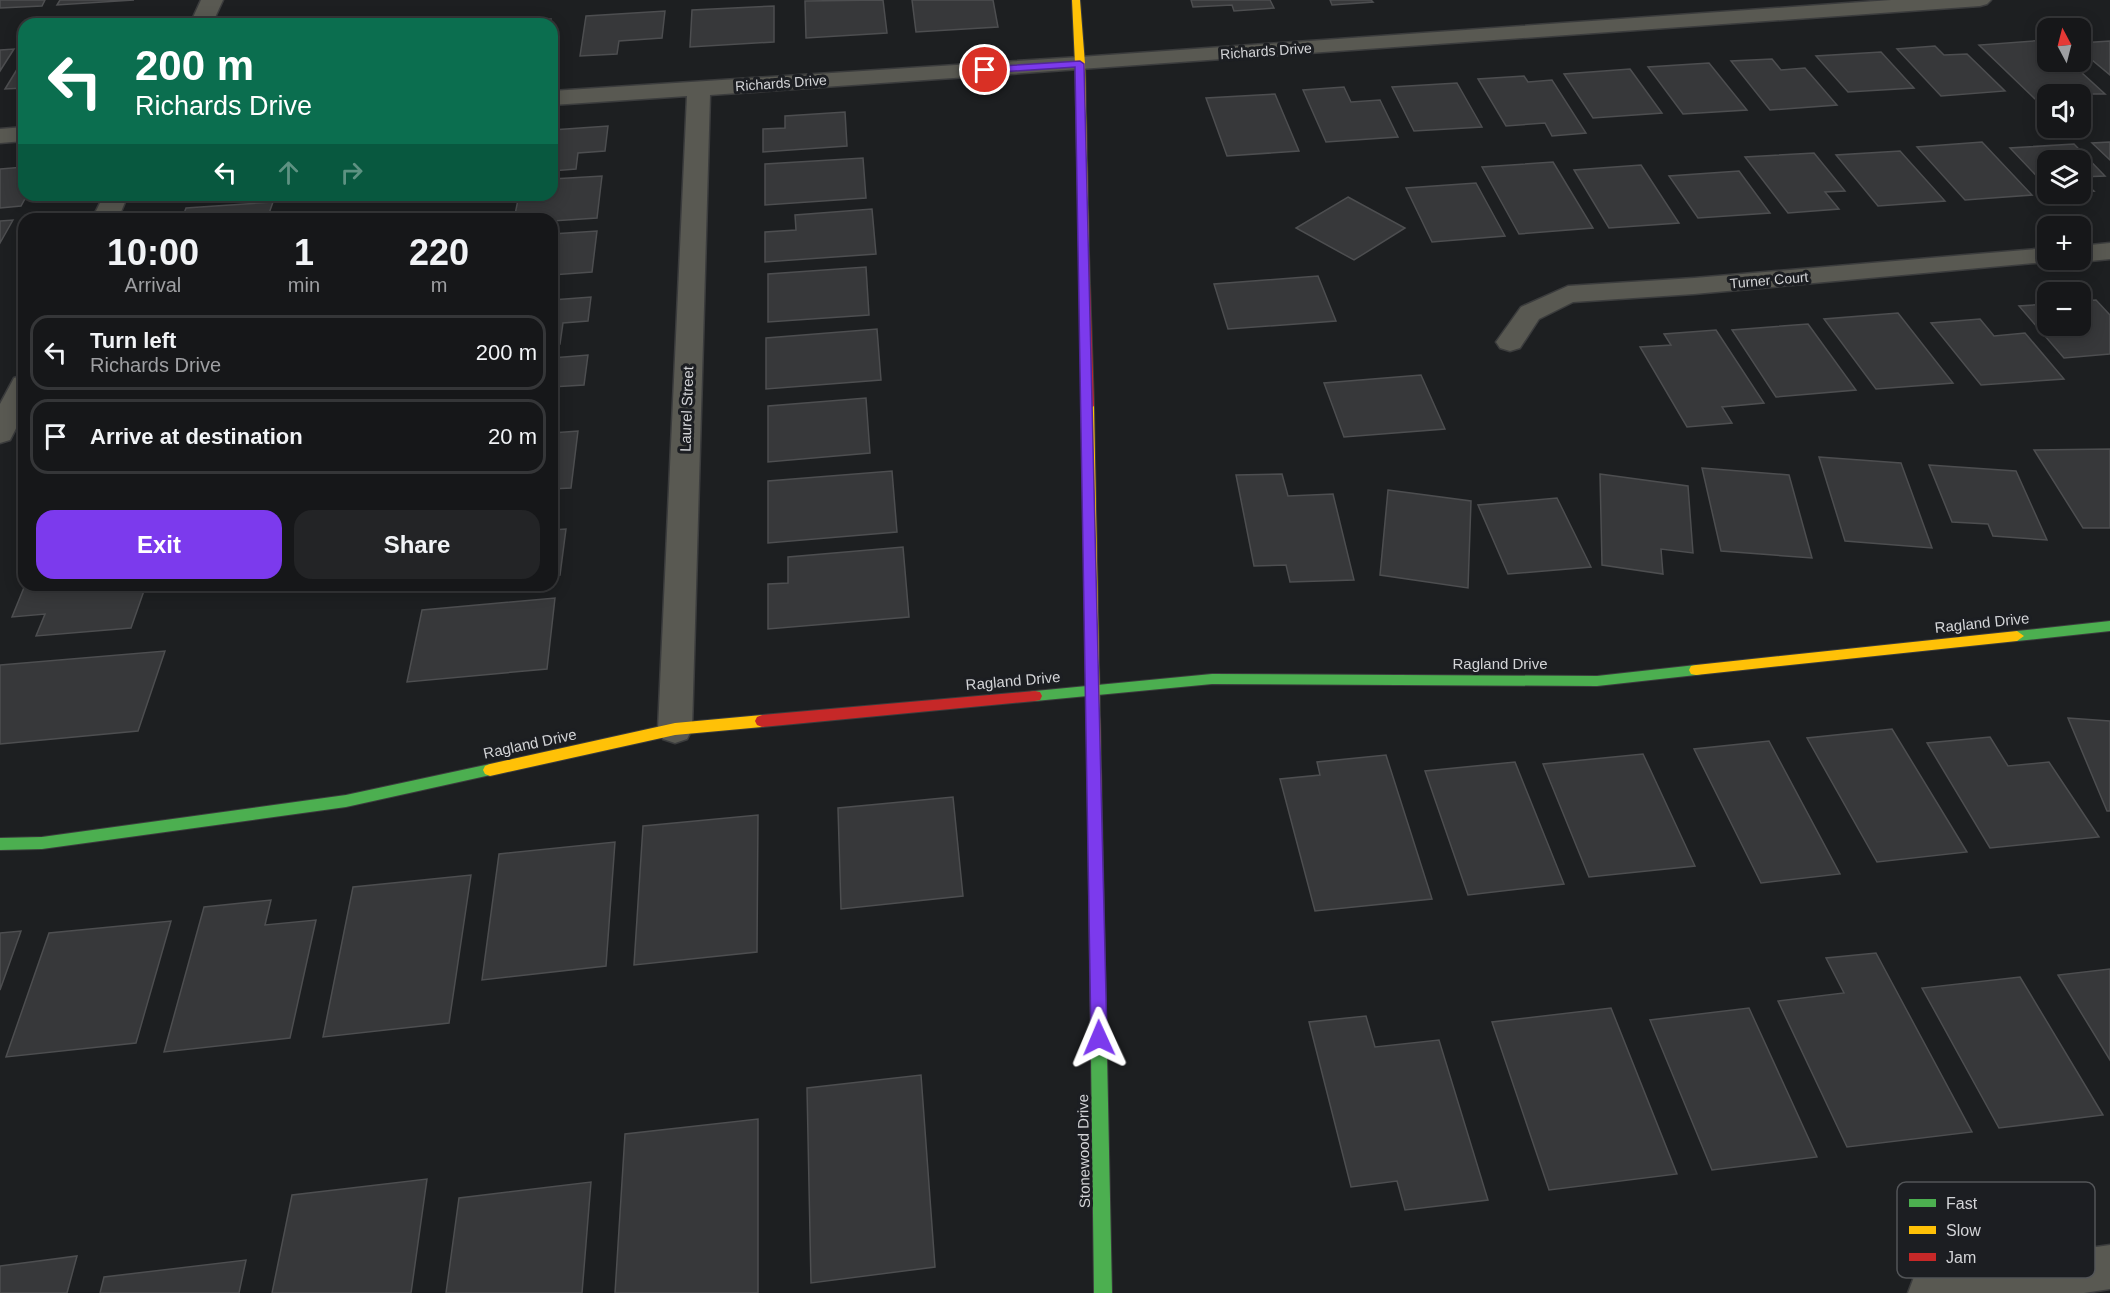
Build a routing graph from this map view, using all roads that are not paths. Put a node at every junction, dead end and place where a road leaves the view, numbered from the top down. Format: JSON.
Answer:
{"nodes":[{"id":1,"x":212,"y":0,"type":"edge"},
{"id":2,"x":1076,"y":0,"type":"edge"},
{"id":3,"x":1980,"y":0,"type":"edge"},
{"id":4,"x":204,"y":18,"type":"edge"},
{"id":5,"x":1080,"y":64,"type":"junction"},
{"id":6,"x":699,"y":88,"type":"junction"},
{"id":7,"x":558,"y":98,"type":"edge"},
{"id":8,"x":18,"y":134,"type":"edge"},
{"id":9,"x":0,"y":136,"type":"edge"},
{"id":10,"x":2110,"y":251,"type":"edge"},
{"id":11,"x":2091,"y":253,"type":"edge"},
{"id":12,"x":2037,"y":257,"type":"edge"},
{"id":13,"x":1510,"y":342,"type":"dead end"},
{"id":14,"x":18,"y":396,"type":"edge"},
{"id":15,"x":0,"y":433,"type":"edge"},
{"id":16,"x":2110,"y":626,"type":"edge"},
{"id":17,"x":1093,"y":690,"type":"junction"},
{"id":18,"x":675,"y":729,"type":"junction"},
{"id":19,"x":0,"y":844,"type":"edge"},
{"id":20,"x":2110,"y":1267,"type":"edge"},
{"id":21,"x":2095,"y":1269,"type":"edge"},
{"id":22,"x":2034,"y":1278,"type":"edge"},
{"id":23,"x":1103,"y":1293,"type":"edge"},
{"id":24,"x":1930,"y":1293,"type":"edge"}],
"edges":[{"from":1,"to":4,"type":"street"},
{"from":2,"to":5,"type":"street","name":"Stonewood Drive"},
{"from":3,"to":5,"type":"street","name":"Richards Drive"},
{"from":5,"to":6,"type":"street","name":"Richards Drive"},
{"from":5,"to":17,"type":"street","name":"Stonewood Drive"},
{"from":6,"to":7,"type":"street","name":"Richards Drive"},
{"from":6,"to":18,"type":"street","name":"Laurel Street"},
{"from":8,"to":9,"type":"street"},
{"from":10,"to":11,"type":"street"},
{"from":12,"to":13,"type":"street","name":"Turner Court"},
{"from":14,"to":15,"type":"street"},
{"from":16,"to":17,"type":"street","name":"Ragland Drive"},
{"from":17,"to":18,"type":"street","name":"Ragland Drive"},
{"from":17,"to":23,"type":"street","name":"Stonewood Drive"},
{"from":18,"to":19,"type":"street","name":"Ragland Drive"},
{"from":20,"to":21,"type":"street"},
{"from":22,"to":24,"type":"street"}]}
